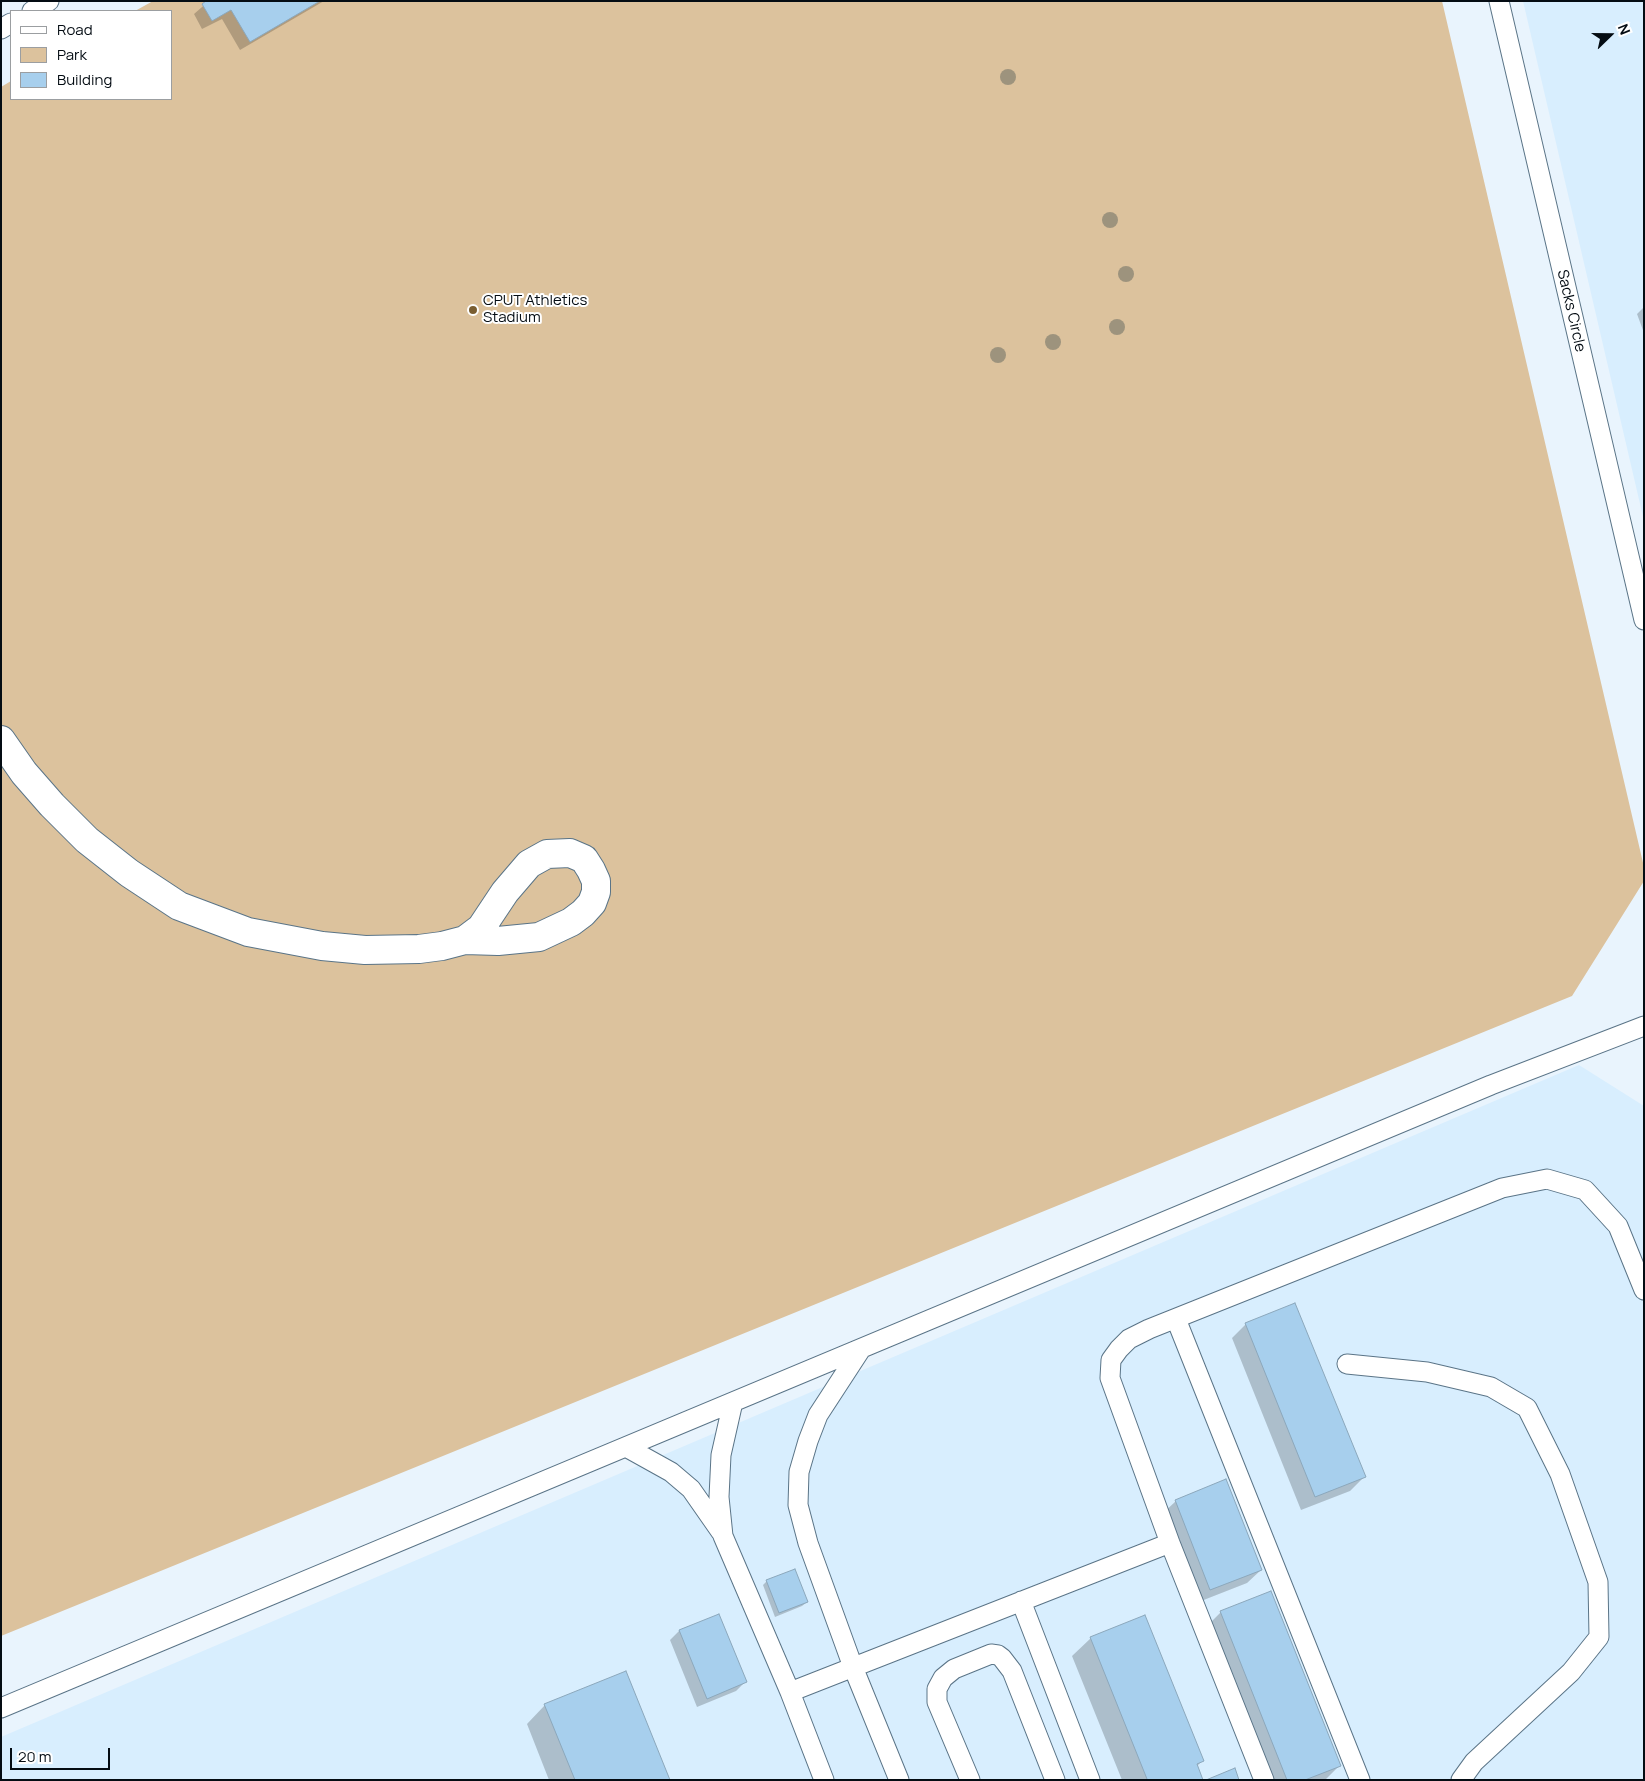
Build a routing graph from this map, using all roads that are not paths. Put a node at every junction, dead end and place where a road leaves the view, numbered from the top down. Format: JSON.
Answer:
{"nodes":[{"id":1,"x":49,"y":1,"type":"edge"},
{"id":2,"x":1499,"y":1,"type":"edge"},
{"id":3,"x":34,"y":10,"type":"edge"},
{"id":4,"x":1644,"y":620,"type":"edge"},
{"id":5,"x":1,"y":740,"type":"edge"},
{"id":6,"x":465,"y":940,"type":"dead end"},
{"id":7,"x":1644,"y":1026,"type":"edge"},
{"id":8,"x":1644,"y":1290,"type":"edge"},
{"id":9,"x":1176,"y":1319,"type":"junction"},
{"id":10,"x":861,"y":1349,"type":"junction"},
{"id":11,"x":1347,"y":1364,"type":"dead end"},
{"id":12,"x":733,"y":1402,"type":"junction"},
{"id":13,"x":626,"y":1447,"type":"junction"},
{"id":14,"x":723,"y":1536,"type":"junction"},
{"id":15,"x":1170,"y":1543,"type":"junction"},
{"id":16,"x":1021,"y":1601,"type":"junction"},
{"id":17,"x":853,"y":1666,"type":"junction"},
{"id":18,"x":790,"y":1692,"type":"junction"},
{"id":19,"x":1,"y":1708,"type":"edge"},
{"id":20,"x":824,"y":1780,"type":"edge"},
{"id":21,"x":899,"y":1780,"type":"edge"},
{"id":22,"x":970,"y":1780,"type":"edge"},
{"id":23,"x":1056,"y":1780,"type":"edge"},
{"id":24,"x":1090,"y":1780,"type":"edge"},
{"id":25,"x":1264,"y":1780,"type":"edge"},
{"id":26,"x":1360,"y":1780,"type":"edge"},
{"id":27,"x":1461,"y":1780,"type":"edge"}],
"edges":[{"from":1,"to":3,"type":"lane"},
{"from":2,"to":4,"type":"lane","name":"Sacks Circle"},
{"from":5,"to":6,"type":"street"},
{"from":7,"to":10,"type":"lane"},
{"from":8,"to":9,"type":"lane"},
{"from":9,"to":15,"type":"lane"},
{"from":9,"to":26,"type":"lane"},
{"from":10,"to":12,"type":"lane"},
{"from":10,"to":17,"type":"lane"},
{"from":11,"to":27,"type":"lane"},
{"from":12,"to":13,"type":"lane"},
{"from":12,"to":14,"type":"lane"},
{"from":13,"to":14,"type":"lane"},
{"from":13,"to":19,"type":"lane"},
{"from":14,"to":18,"type":"lane"},
{"from":15,"to":16,"type":"lane"},
{"from":15,"to":25,"type":"lane"},
{"from":16,"to":17,"type":"lane"},
{"from":16,"to":24,"type":"lane"},
{"from":17,"to":18,"type":"lane"},
{"from":17,"to":21,"type":"lane"},
{"from":18,"to":20,"type":"lane"},
{"from":22,"to":23,"type":"lane"}]}
